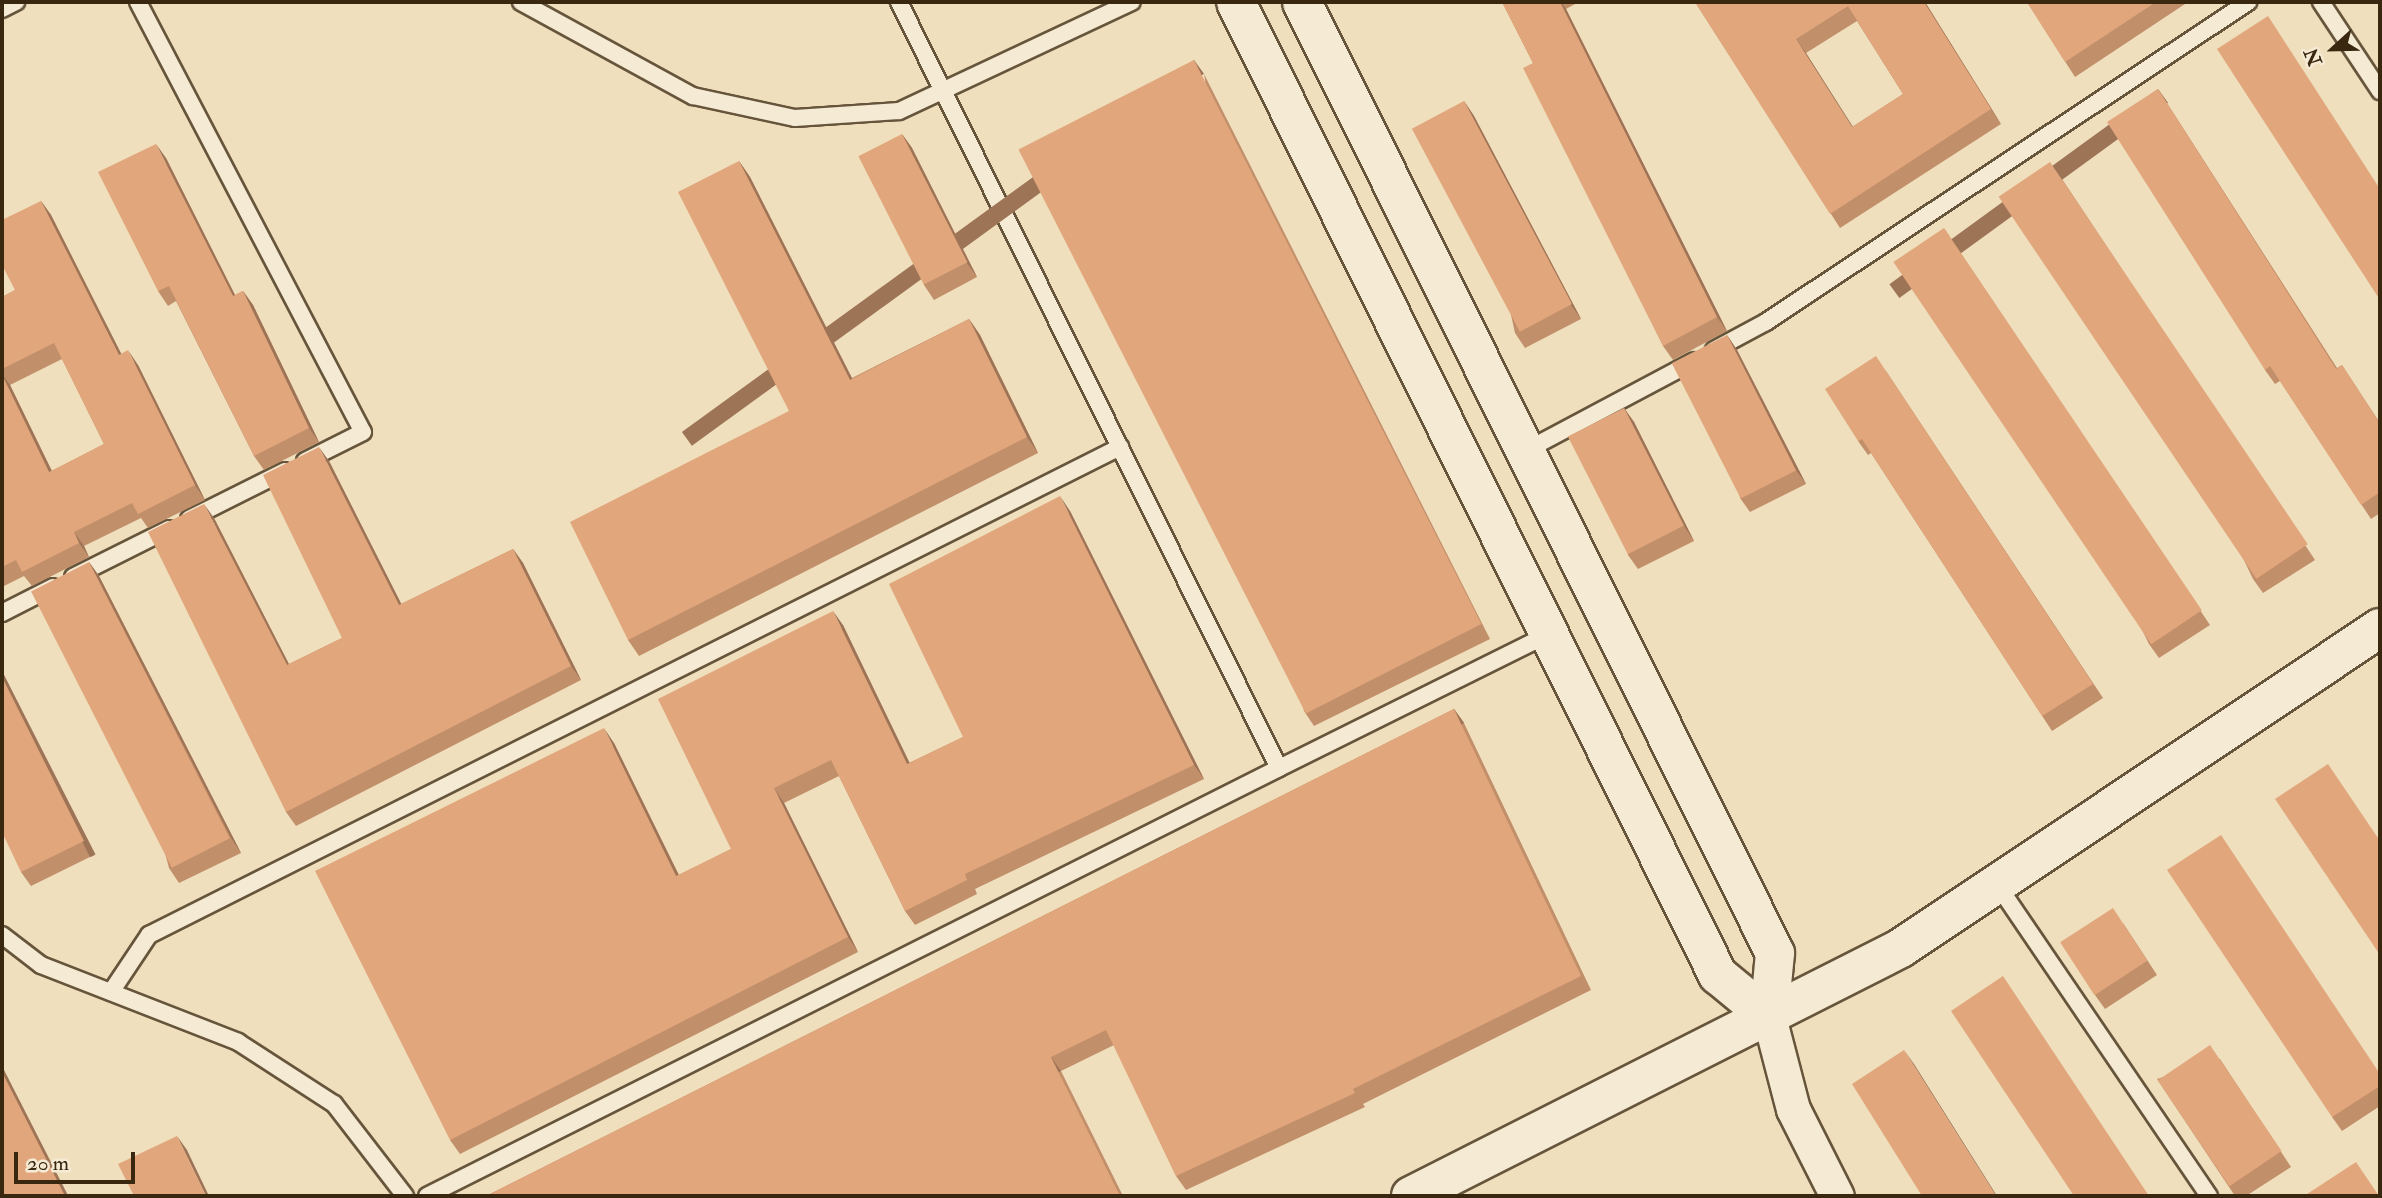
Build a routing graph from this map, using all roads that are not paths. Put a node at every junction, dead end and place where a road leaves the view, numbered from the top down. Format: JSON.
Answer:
{"nodes":[{"id":1,"x":16,"y":2,"type":"edge"},
{"id":2,"x":138,"y":2,"type":"edge"},
{"id":3,"x":521,"y":2,"type":"edge"},
{"id":4,"x":899,"y":2,"type":"edge"},
{"id":5,"x":1132,"y":2,"type":"edge"},
{"id":6,"x":1236,"y":2,"type":"edge"},
{"id":7,"x":1302,"y":2,"type":"edge"},
{"id":8,"x":2248,"y":2,"type":"edge"},
{"id":9,"x":2321,"y":2,"type":"edge"},
{"id":10,"x":2,"y":9,"type":"edge"},
{"id":11,"x":945,"y":91,"type":"junction"},
{"id":12,"x":2380,"y":91,"type":"edge"},
{"id":13,"x":1121,"y":447,"type":"junction"},
{"id":14,"x":1525,"y":451,"type":"junction"},
{"id":15,"x":2,"y":613,"type":"edge"},
{"id":16,"x":2380,"y":628,"type":"edge"},
{"id":17,"x":1549,"y":634,"type":"junction"},
{"id":18,"x":1279,"y":768,"type":"junction"},
{"id":19,"x":1997,"y":884,"type":"junction"},
{"id":20,"x":2,"y":935,"type":"edge"},
{"id":21,"x":111,"y":992,"type":"junction"},
{"id":22,"x":1769,"y":1017,"type":"junction"},
{"id":23,"x":405,"y":1196,"type":"edge"},
{"id":24,"x":427,"y":1196,"type":"edge"},
{"id":25,"x":1411,"y":1196,"type":"edge"},
{"id":26,"x":1837,"y":1196,"type":"edge"},
{"id":27,"x":2209,"y":1196,"type":"edge"}],
"edges":[{"from":1,"to":10,"type":"lane"},
{"from":2,"to":15,"type":"lane"},
{"from":3,"to":11,"type":"lane"},
{"from":4,"to":11,"type":"lane"},
{"from":5,"to":11,"type":"lane"},
{"from":6,"to":17,"type":"street"},
{"from":7,"to":14,"type":"street"},
{"from":8,"to":14,"type":"lane"},
{"from":9,"to":12,"type":"lane"},
{"from":11,"to":13,"type":"lane"},
{"from":13,"to":18,"type":"lane"},
{"from":13,"to":21,"type":"lane"},
{"from":14,"to":22,"type":"street"},
{"from":16,"to":19,"type":"street"},
{"from":17,"to":18,"type":"lane"},
{"from":17,"to":22,"type":"street"},
{"from":18,"to":24,"type":"lane"},
{"from":19,"to":22,"type":"street"},
{"from":19,"to":27,"type":"lane"},
{"from":20,"to":21,"type":"lane"},
{"from":21,"to":23,"type":"lane"},
{"from":22,"to":25,"type":"street"},
{"from":22,"to":26,"type":"street"}]}
